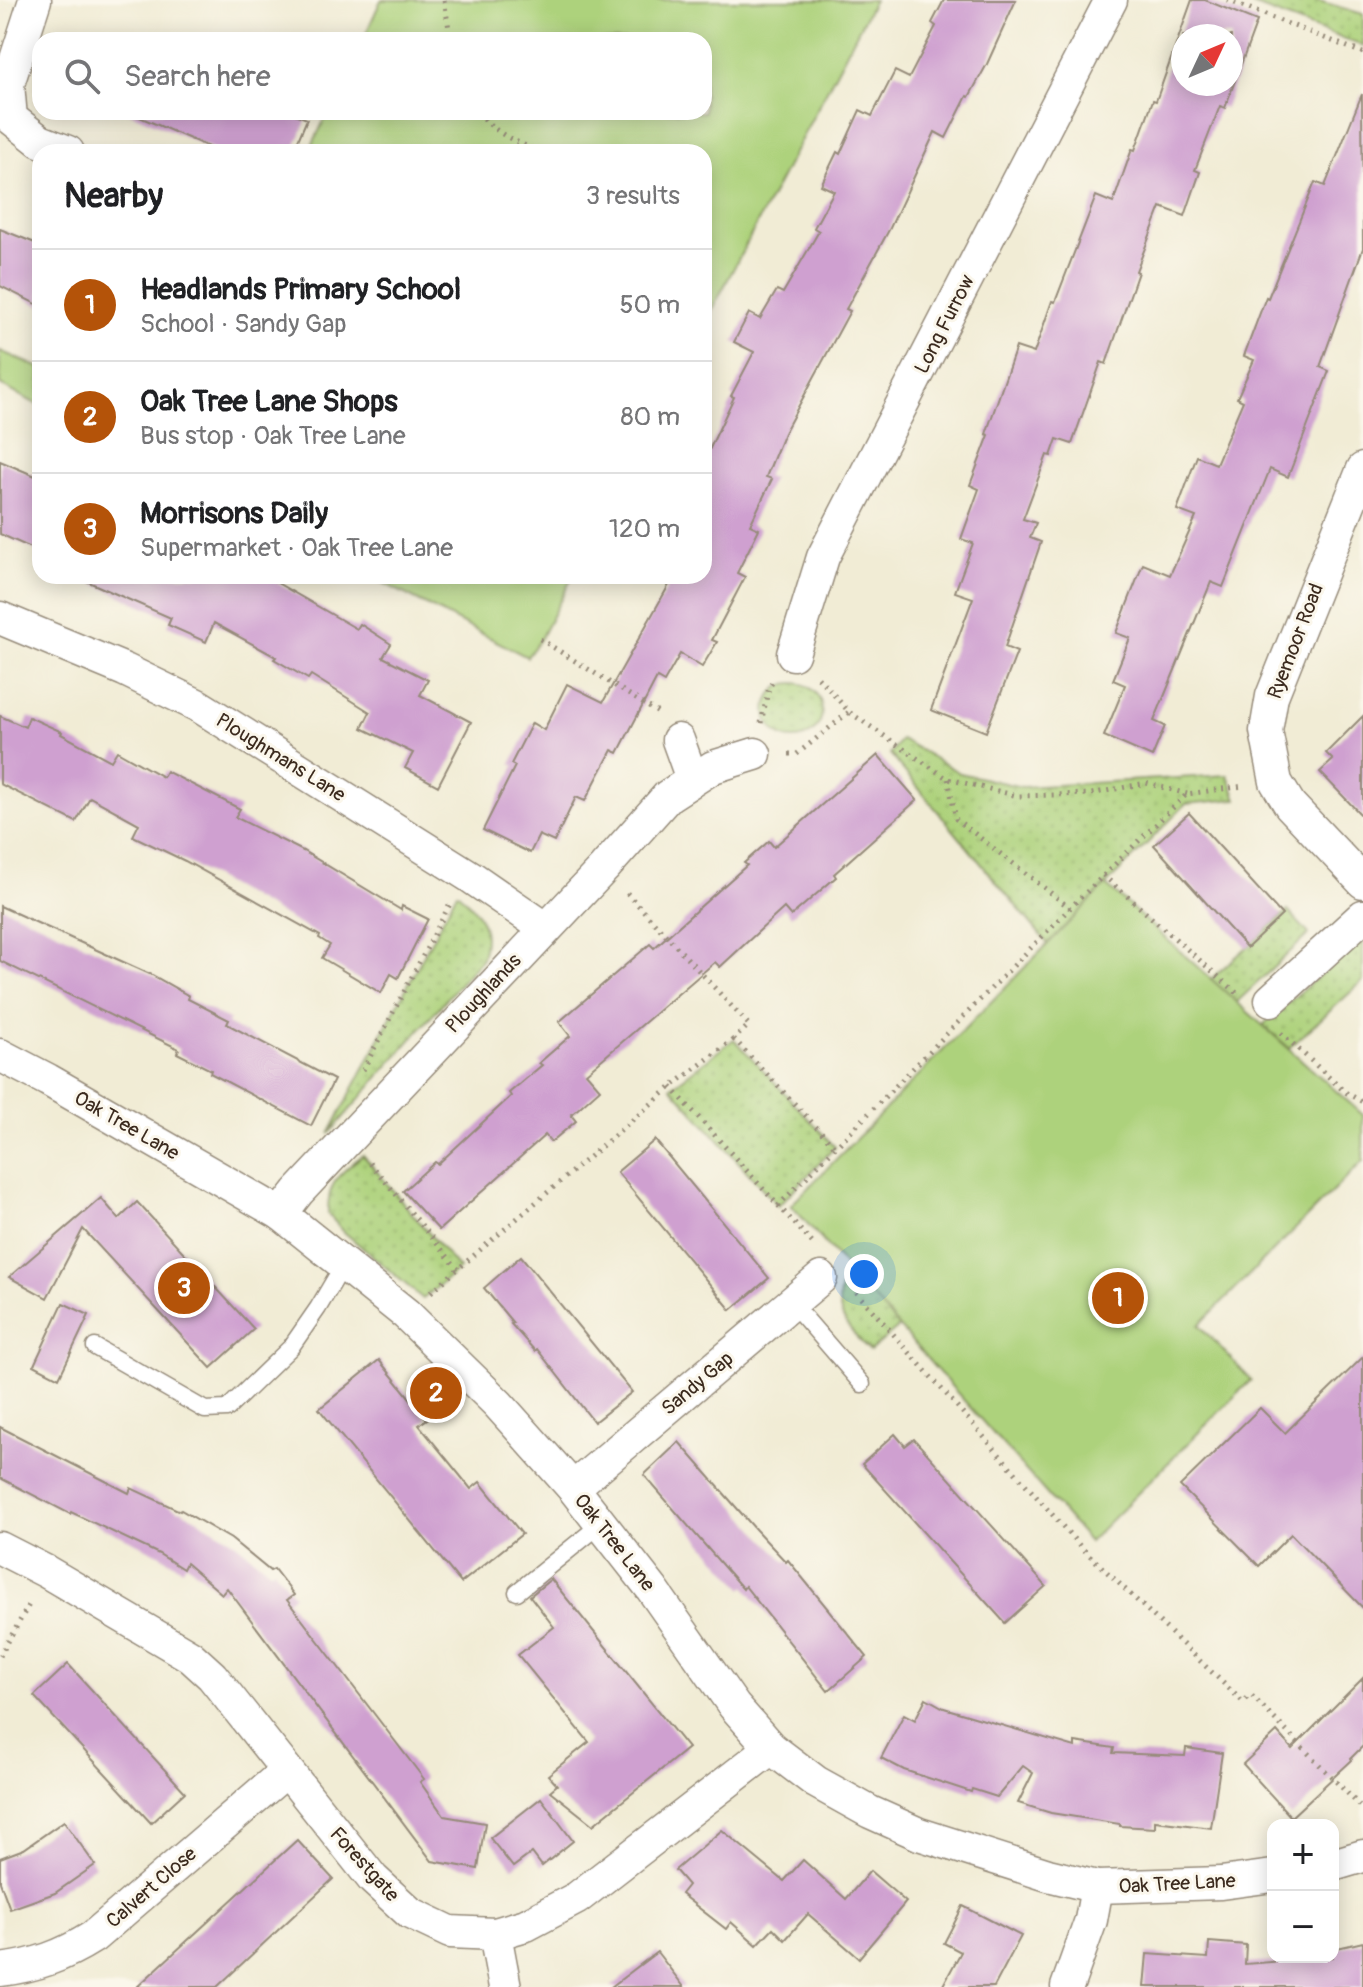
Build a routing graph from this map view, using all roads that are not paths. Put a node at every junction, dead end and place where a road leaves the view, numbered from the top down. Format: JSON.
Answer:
{"nodes":[{"id":1,"x":35,"y":0,"type":"edge"},
{"id":2,"x":1111,"y":0,"type":"edge"},
{"id":3,"x":48,"y":144,"type":"edge"},
{"id":4,"x":1363,"y":469,"type":"edge"},
{"id":5,"x":0,"y":618,"type":"edge"},
{"id":6,"x":793,"y":654,"type":"road end"},
{"id":7,"x":678,"y":740,"type":"road end"},
{"id":8,"x":755,"y":754,"type":"road end"},
{"id":9,"x":692,"y":779,"type":"junction"},
{"id":10,"x":1363,"y":882,"type":"edge"},
{"id":11,"x":1363,"y":916,"type":"edge"},
{"id":12,"x":545,"y":928,"type":"junction"},
{"id":13,"x":1258,"y":1000,"type":"road end"},
{"id":14,"x":0,"y":1055,"type":"edge"},
{"id":15,"x":281,"y":1214,"type":"junction"},
{"id":16,"x":344,"y":1264,"type":"junction"},
{"id":17,"x":827,"y":1267,"type":"road end"},
{"id":18,"x":792,"y":1303,"type":"junction"},
{"id":19,"x":95,"y":1347,"type":"dead end"},
{"id":20,"x":862,"y":1384,"type":"dead end"},
{"id":21,"x":573,"y":1488,"type":"junction"},
{"id":22,"x":601,"y":1524,"type":"junction"},
{"id":23,"x":0,"y":1548,"type":"edge"},
{"id":24,"x":517,"y":1592,"type":"dead end"},
{"id":25,"x":771,"y":1748,"type":"junction"},
{"id":26,"x":286,"y":1771,"type":"junction"},
{"id":27,"x":1363,"y":1856,"type":"edge"},
{"id":28,"x":1339,"y":1863,"type":"edge"},
{"id":29,"x":1267,"y":1877,"type":"edge"},
{"id":30,"x":1097,"y":1887,"type":"junction"},
{"id":31,"x":495,"y":1934,"type":"junction"},
{"id":32,"x":0,"y":1970,"type":"edge"},
{"id":33,"x":505,"y":1987,"type":"edge"},
{"id":34,"x":1067,"y":1987,"type":"edge"}],
"edges":[{"from":1,"to":3,"type":"street"},
{"from":2,"to":6,"type":"street","name":"Long Furrow"},
{"from":4,"to":10,"type":"street","name":"Ryemoor Road"},
{"from":5,"to":12,"type":"street","name":"Ploughmans Lane"},
{"from":7,"to":9,"type":"street"},
{"from":8,"to":9,"type":"street","name":"Ploughlands"},
{"from":9,"to":12,"type":"street","name":"Ploughlands"},
{"from":11,"to":13,"type":"street"},
{"from":12,"to":15,"type":"street","name":"Ploughlands"},
{"from":14,"to":15,"type":"street","name":"Oak Tree Lane"},
{"from":15,"to":16,"type":"street","name":"Oak Tree Lane"},
{"from":16,"to":19,"type":"lane"},
{"from":16,"to":21,"type":"street","name":"Oak Tree Lane"},
{"from":17,"to":18,"type":"street","name":"Sandy Gap"},
{"from":18,"to":20,"type":"lane"},
{"from":18,"to":21,"type":"street","name":"Sandy Gap"},
{"from":21,"to":22,"type":"street","name":"Oak Tree Lane"},
{"from":22,"to":24,"type":"lane"},
{"from":22,"to":25,"type":"street","name":"Oak Tree Lane"},
{"from":23,"to":26,"type":"street","name":"Forestgate"},
{"from":25,"to":30,"type":"street","name":"Oak Tree Lane"},
{"from":25,"to":31,"type":"street","name":"Forestgate"},
{"from":26,"to":31,"type":"street","name":"Forestgate"},
{"from":26,"to":32,"type":"street","name":"Calvert Close"},
{"from":27,"to":28,"type":"street"},
{"from":29,"to":30,"type":"street","name":"Oak Tree Lane"},
{"from":30,"to":34,"type":"street"},
{"from":31,"to":33,"type":"street"}]}
